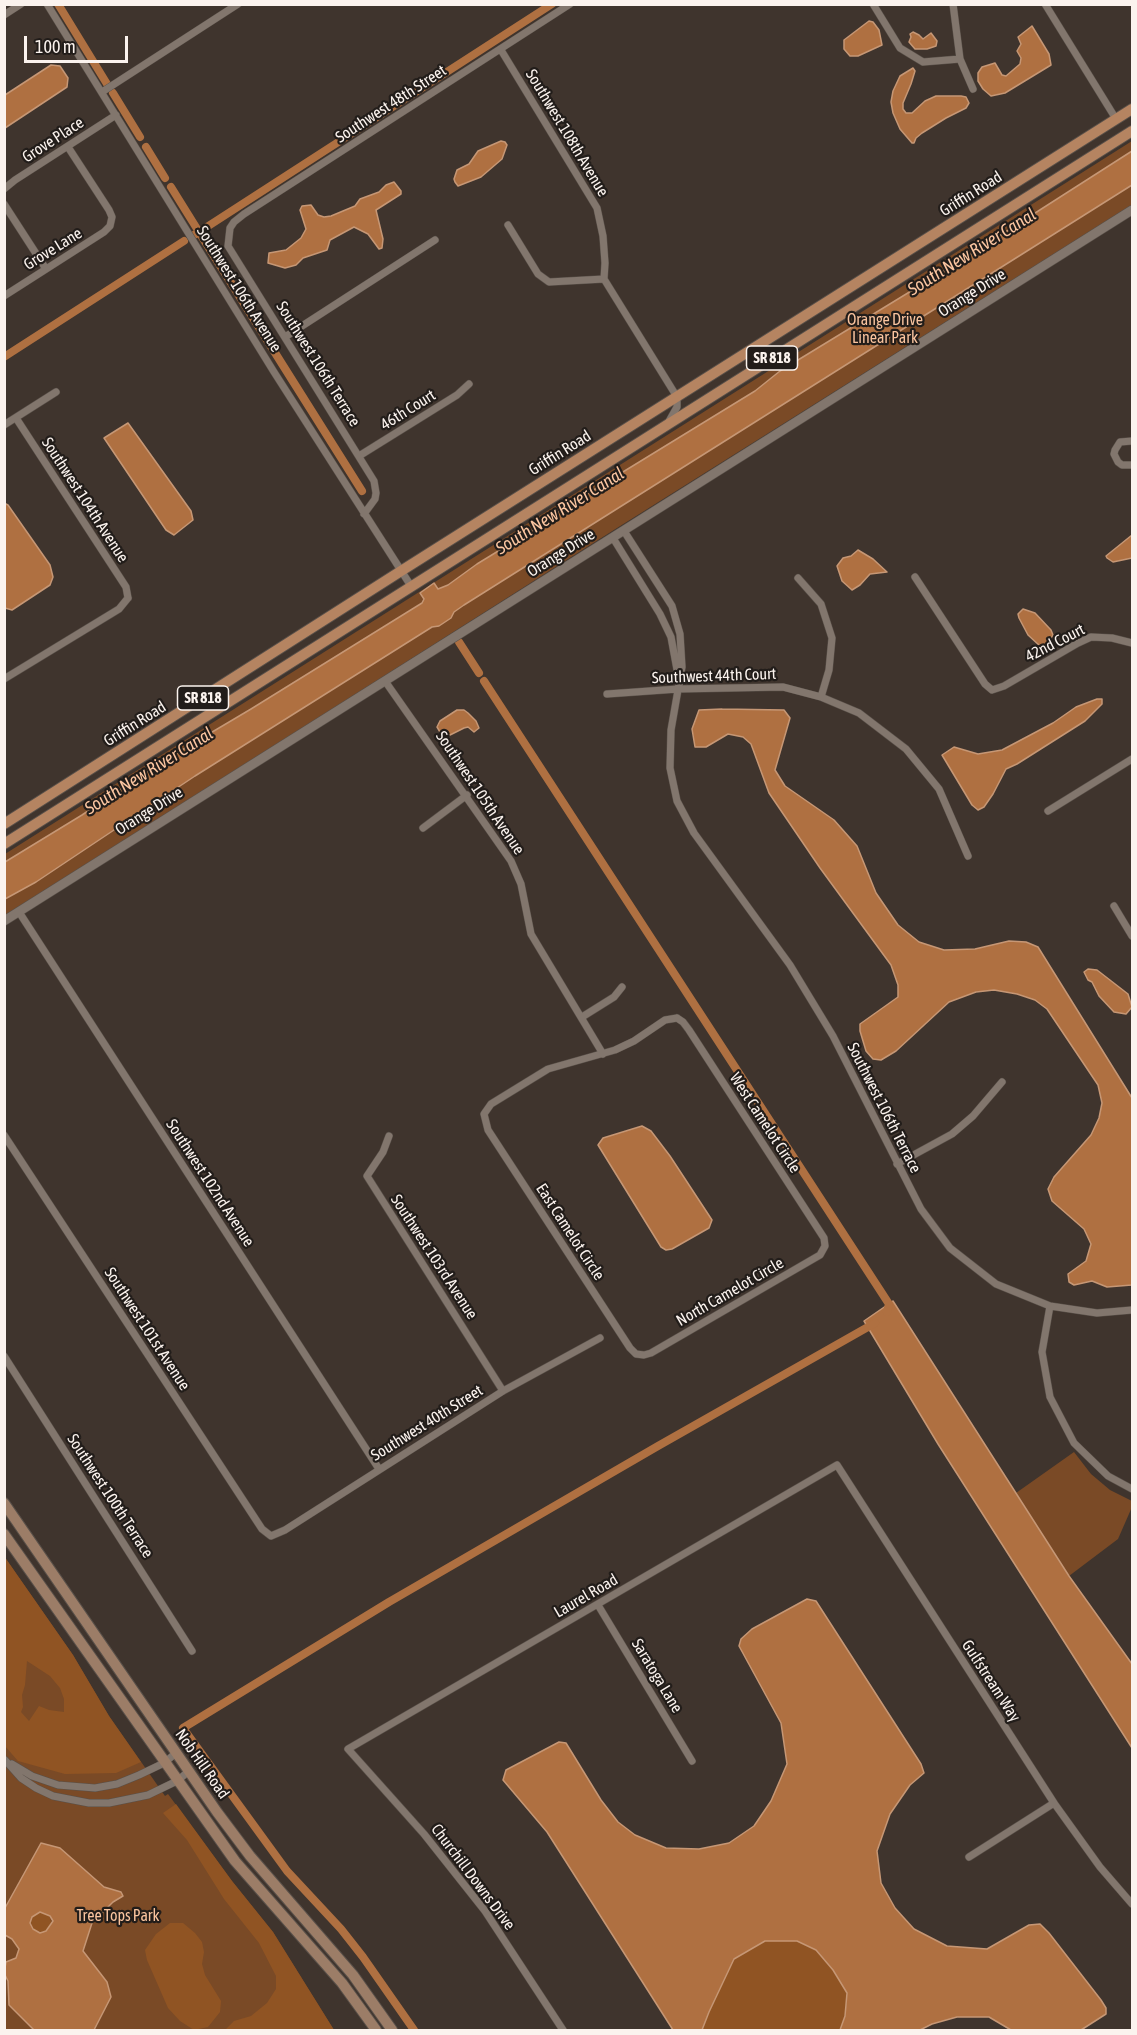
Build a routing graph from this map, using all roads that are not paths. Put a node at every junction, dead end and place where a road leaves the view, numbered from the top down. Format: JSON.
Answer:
{"nodes":[{"id":1,"x":21,"y":4,"type":"edge"},
{"id":2,"x":47,"y":4,"type":"edge"},
{"id":3,"x":238,"y":4,"type":"edge"},
{"id":4,"x":570,"y":4,"type":"edge"},
{"id":5,"x":873,"y":4,"type":"edge"},
{"id":6,"x":953,"y":4,"type":"edge"},
{"id":7,"x":1045,"y":4,"type":"edge"},
{"id":8,"x":4,"y":15,"type":"edge"},
{"id":9,"x":501,"y":50,"type":"junction"},
{"id":10,"x":960,"y":59,"type":"junction"},
{"id":11,"x":973,"y":88,"type":"dead end"},
{"id":12,"x":102,"y":92,"type":"junction"},
{"id":13,"x":1132,"y":109,"type":"edge"},
{"id":14,"x":116,"y":115,"type":"junction"},
{"id":15,"x":1116,"y":119,"type":"junction"},
{"id":16,"x":1132,"y":131,"type":"edge"},
{"id":17,"x":68,"y":147,"type":"junction"},
{"id":18,"x":4,"y":189,"type":"edge"},
{"id":19,"x":4,"y":204,"type":"edge"},
{"id":20,"x":1132,"y":210,"type":"edge"},
{"id":21,"x":508,"y":225,"type":"dead end"},
{"id":22,"x":230,"y":228,"type":"joint"},
{"id":23,"x":435,"y":240,"type":"dead end"},
{"id":24,"x":46,"y":268,"type":"junction"},
{"id":25,"x":604,"y":279,"type":"junction"},
{"id":26,"x":4,"y":296,"type":"edge"},
{"id":27,"x":285,"y":337,"type":"junction"},
{"id":28,"x":469,"y":384,"type":"dead end"},
{"id":29,"x":56,"y":392,"type":"dead end"},
{"id":30,"x":677,"y":397,"type":"junction"},
{"id":31,"x":16,"y":418,"type":"junction"},
{"id":32,"x":4,"y":425,"type":"edge"},
{"id":33,"x":666,"y":425,"type":"junction"},
{"id":34,"x":1132,"y":441,"type":"edge"},
{"id":35,"x":359,"y":456,"type":"junction"},
{"id":36,"x":1132,"y":465,"type":"edge"},
{"id":37,"x":364,"y":514,"type":"junction"},
{"id":38,"x":624,"y":531,"type":"junction"},
{"id":39,"x":613,"y":538,"type":"junction"},
{"id":40,"x":401,"y":571,"type":"junction"},
{"id":41,"x":915,"y":577,"type":"dead end"},
{"id":42,"x":798,"y":578,"type":"dead end"},
{"id":43,"x":411,"y":586,"type":"junction"},
{"id":44,"x":1132,"y":643,"type":"edge"},
{"id":45,"x":4,"y":679,"type":"edge"},
{"id":46,"x":679,"y":680,"type":"junction"},
{"id":47,"x":385,"y":681,"type":"junction"},
{"id":48,"x":678,"y":689,"type":"junction"},
{"id":49,"x":607,"y":694,"type":"dead end"},
{"id":50,"x":821,"y":697,"type":"junction"},
{"id":51,"x":1132,"y":759,"type":"edge"},
{"id":52,"x":78,"y":778,"type":"junction"},
{"id":53,"x":466,"y":795,"type":"junction"},
{"id":54,"x":68,"y":804,"type":"junction"},
{"id":55,"x":29,"y":809,"type":"junction"},
{"id":56,"x":1048,"y":812,"type":"dead end"},
{"id":57,"x":4,"y":824,"type":"edge"},
{"id":58,"x":423,"y":828,"type":"dead end"},
{"id":59,"x":6,"y":843,"type":"edge"},
{"id":60,"x":968,"y":856,"type":"dead end"},
{"id":61,"x":1114,"y":906,"type":"dead end"},
{"id":62,"x":19,"y":912,"type":"junction"},
{"id":63,"x":4,"y":921,"type":"edge"},
{"id":64,"x":1132,"y":936,"type":"edge"},
{"id":65,"x":622,"y":987,"type":"dead end"},
{"id":66,"x":582,"y":1017,"type":"junction"},
{"id":67,"x":603,"y":1054,"type":"junction"},
{"id":68,"x":1002,"y":1082,"type":"dead end"},
{"id":69,"x":4,"y":1135,"type":"edge"},
{"id":70,"x":389,"y":1136,"type":"dead end"},
{"id":71,"x":897,"y":1164,"type":"junction"},
{"id":72,"x":825,"y":1246,"type":"joint"},
{"id":73,"x":1050,"y":1306,"type":"junction"},
{"id":74,"x":1132,"y":1310,"type":"edge"},
{"id":75,"x":600,"y":1338,"type":"dead end"},
{"id":76,"x":644,"y":1355,"type":"joint"},
{"id":77,"x":4,"y":1356,"type":"edge"},
{"id":78,"x":503,"y":1390,"type":"junction"},
{"id":79,"x":837,"y":1465,"type":"joint"},
{"id":80,"x":379,"y":1469,"type":"junction"},
{"id":81,"x":1132,"y":1489,"type":"edge"},
{"id":82,"x":4,"y":1503,"type":"edge"},
{"id":83,"x":4,"y":1534,"type":"edge"},
{"id":84,"x":271,"y":1536,"type":"joint"},
{"id":85,"x":598,"y":1605,"type":"junction"},
{"id":86,"x":192,"y":1651,"type":"dead end"},
{"id":87,"x":348,"y":1749,"type":"joint"},
{"id":88,"x":176,"y":1753,"type":"junction"},
{"id":89,"x":692,"y":1761,"type":"dead end"},
{"id":90,"x":164,"y":1763,"type":"junction"},
{"id":91,"x":189,"y":1771,"type":"junction"},
{"id":92,"x":177,"y":1780,"type":"junction"},
{"id":93,"x":1053,"y":1803,"type":"junction"},
{"id":94,"x":969,"y":1857,"type":"dead end"},
{"id":95,"x":1132,"y":1904,"type":"edge"},
{"id":96,"x":376,"y":2031,"type":"edge"},
{"id":97,"x":392,"y":2031,"type":"edge"},
{"id":98,"x":563,"y":2031,"type":"edge"}],
"edges":[{"from":1,"to":8,"type":"street"},
{"from":2,"to":12,"type":"street","name":"Southwest 106th Avenue"},
{"from":3,"to":12,"type":"street"},
{"from":4,"to":9,"type":"street","name":"Southwest 48th Street"},
{"from":5,"to":10,"type":"street"},
{"from":6,"to":10,"type":"street"},
{"from":7,"to":15,"type":"street"},
{"from":9,"to":22,"type":"street","name":"Southwest 48th Street"},
{"from":9,"to":25,"type":"street","name":"Southwest 108th Avenue"},
{"from":10,"to":11,"type":"street"},
{"from":12,"to":14,"type":"street","name":"Southwest 106th Avenue"},
{"from":13,"to":15,"type":"main road","name":"Griffin Road","number":"SR 818"},
{"from":14,"to":17,"type":"street","name":"Grove Place"},
{"from":14,"to":37,"type":"street","name":"Southwest 106th Avenue"},
{"from":15,"to":30,"type":"main road","name":"Griffin Road","number":"SR 818"},
{"from":16,"to":33,"type":"main road","name":"Griffin Road","number":"SR 818"},
{"from":17,"to":18,"type":"street","name":"Grove Place"},
{"from":17,"to":24,"type":"street","name":"Grove Lane"},
{"from":19,"to":24,"type":"street"},
{"from":20,"to":38,"type":"street","name":"Orange Drive"},
{"from":21,"to":25,"type":"street"},
{"from":22,"to":27,"type":"street","name":"Southwest 106th Terrace"},
{"from":23,"to":27,"type":"street"},
{"from":24,"to":26,"type":"street","name":"Grove Lane"},
{"from":25,"to":30,"type":"street"},
{"from":27,"to":35,"type":"street","name":"Southwest 106th Terrace"},
{"from":28,"to":35,"type":"street","name":"46th Court"},
{"from":29,"to":31,"type":"street"},
{"from":30,"to":33,"type":"street"},
{"from":30,"to":40,"type":"main road","name":"Griffin Road","number":"SR 818"},
{"from":31,"to":32,"type":"street"},
{"from":31,"to":45,"type":"street","name":"Southwest 104th Avenue"},
{"from":33,"to":43,"type":"main road","name":"Griffin Road","number":"SR 818"},
{"from":34,"to":36,"type":"street"},
{"from":35,"to":37,"type":"street","name":"Southwest 106th Terrace"},
{"from":37,"to":40,"type":"street","name":"Southwest 106th Avenue"},
{"from":38,"to":39,"type":"street","name":"Orange Drive"},
{"from":38,"to":46,"type":"street","name":"Southwest 106th Terrace"},
{"from":39,"to":46,"type":"street","name":"Southwest 106th Terrace"},
{"from":39,"to":47,"type":"street","name":"Orange Drive"},
{"from":40,"to":43,"type":"street","name":"Southwest 106th Avenue"},
{"from":40,"to":52,"type":"main road","name":"Griffin Road","number":"SR 818"},
{"from":41,"to":44,"type":"street","name":"42nd Court"},
{"from":42,"to":50,"type":"street"},
{"from":43,"to":54,"type":"main road","name":"Griffin Road","number":"SR 818"},
{"from":46,"to":48,"type":"street","name":"Southwest 106th Terrace"},
{"from":47,"to":53,"type":"street","name":"Southwest 105th Avenue"},
{"from":47,"to":62,"type":"street","name":"Orange Drive"},
{"from":48,"to":49,"type":"street","name":"Southwest 44th Court"},
{"from":48,"to":50,"type":"street","name":"Southwest 44th Court"},
{"from":48,"to":71,"type":"street","name":"Southwest 106th Terrace"},
{"from":50,"to":60,"type":"street","name":"Southwest 44th Court"},
{"from":51,"to":56,"type":"street"},
{"from":52,"to":54,"type":"main road"},
{"from":52,"to":55,"type":"main road","name":"Griffin Road","number":"SR 818"},
{"from":53,"to":58,"type":"street"},
{"from":53,"to":66,"type":"street","name":"Southwest 105th Avenue"},
{"from":54,"to":59,"type":"main road","name":"Griffin Road","number":"SR 818"},
{"from":55,"to":57,"type":"main road","name":"Griffin Road","number":"SR 818"},
{"from":55,"to":59,"type":"main road"},
{"from":61,"to":64,"type":"street"},
{"from":62,"to":63,"type":"street","name":"Orange Drive"},
{"from":62,"to":80,"type":"street","name":"Southwest 102nd Avenue"},
{"from":65,"to":66,"type":"street"},
{"from":66,"to":67,"type":"street","name":"Southwest 105th Avenue"},
{"from":67,"to":72,"type":"street","name":"West Camelot Circle"},
{"from":67,"to":76,"type":"street","name":"East Camelot Circle"},
{"from":68,"to":71,"type":"street"},
{"from":69,"to":84,"type":"street","name":"Southwest 101st Avenue"},
{"from":70,"to":78,"type":"street","name":"Southwest 103rd Avenue"},
{"from":71,"to":73,"type":"street","name":"Southwest 106th Terrace"},
{"from":72,"to":76,"type":"street","name":"North Camelot Circle"},
{"from":73,"to":74,"type":"street","name":"Southwest 106th Terrace"},
{"from":73,"to":81,"type":"street"},
{"from":75,"to":78,"type":"street","name":"Southwest 40th Street"},
{"from":77,"to":86,"type":"street","name":"Southwest 100th Terrace"},
{"from":78,"to":80,"type":"street","name":"Southwest 40th Street"},
{"from":79,"to":85,"type":"street","name":"Laurel Road"},
{"from":79,"to":93,"type":"street","name":"Gulfstream Way"},
{"from":80,"to":84,"type":"street","name":"Southwest 40th Street"},
{"from":82,"to":88,"type":"main road","name":"Nob Hill Road"},
{"from":83,"to":90,"type":"main road","name":"Nob Hill Road"},
{"from":85,"to":87,"type":"street","name":"Laurel Road"},
{"from":85,"to":89,"type":"street","name":"Saratoga Lane"},
{"from":87,"to":98,"type":"street","name":"Churchill Downs Drive"},
{"from":88,"to":90,"type":"street"},
{"from":88,"to":91,"type":"main road","name":"Nob Hill Road"},
{"from":90,"to":92,"type":"main road","name":"Nob Hill Road"},
{"from":90,"to":92,"type":"street"},
{"from":91,"to":92,"type":"street"},
{"from":91,"to":97,"type":"main road","name":"Nob Hill Road"},
{"from":92,"to":96,"type":"main road","name":"Nob Hill Road"},
{"from":93,"to":94,"type":"street"},
{"from":93,"to":95,"type":"street","name":"Gulfstream Way"}]}
